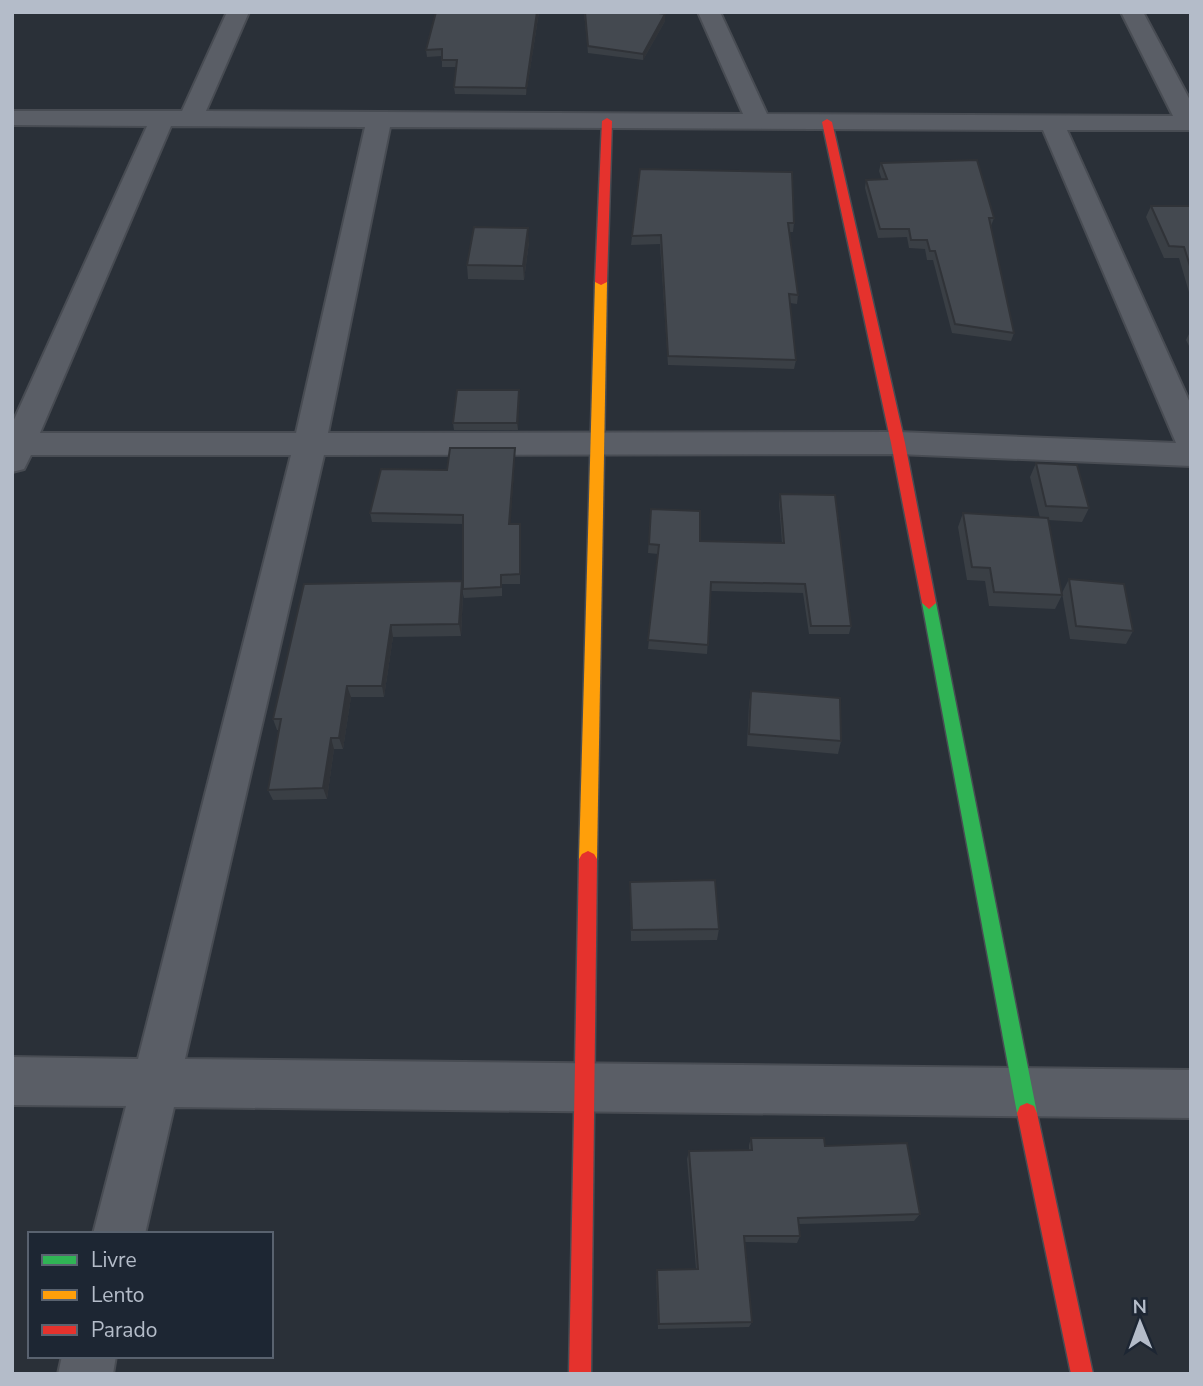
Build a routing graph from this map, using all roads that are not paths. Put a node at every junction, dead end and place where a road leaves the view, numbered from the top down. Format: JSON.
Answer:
{"nodes":[{"id":1,"x":238,"y":12,"type":"edge"},
{"id":2,"x":709,"y":12,"type":"edge"},
{"id":3,"x":1132,"y":12,"type":"edge"},
{"id":4,"x":12,"y":118,"type":"edge"},
{"id":5,"x":162,"y":119,"type":"junction"},
{"id":6,"x":191,"y":119,"type":"junction"},
{"id":7,"x":379,"y":120,"type":"junction"},
{"id":8,"x":607,"y":121,"type":"junction"},
{"id":9,"x":759,"y":122,"type":"junction"},
{"id":10,"x":827,"y":122,"type":"junction"},
{"id":11,"x":1190,"y":122,"type":"edge"},
{"id":12,"x":1052,"y":124,"type":"junction"},
{"id":13,"x":1191,"y":442,"type":"edge"},
{"id":14,"x":898,"y":443,"type":"junction"},
{"id":15,"x":310,"y":444,"type":"junction"},
{"id":16,"x":594,"y":445,"type":"junction"},
{"id":17,"x":15,"y":450,"type":"edge"},
{"id":18,"x":1191,"y":455,"type":"edge"},
{"id":19,"x":12,"y":1081,"type":"edge"},
{"id":20,"x":157,"y":1082,"type":"junction"},
{"id":21,"x":586,"y":1087,"type":"junction"},
{"id":22,"x":1023,"y":1092,"type":"junction"},
{"id":23,"x":1191,"y":1094,"type":"edge"},
{"id":24,"x":120,"y":1232,"type":"edge"},
{"id":25,"x":580,"y":1374,"type":"edge"},
{"id":26,"x":1082,"y":1374,"type":"edge"}],
"edges":[{"from":1,"to":6,"type":"street"},
{"from":2,"to":9,"type":"street"},
{"from":3,"to":11,"type":"street"},
{"from":4,"to":5,"type":"street"},
{"from":5,"to":6,"type":"street"},
{"from":5,"to":17,"type":"street"},
{"from":6,"to":7,"type":"street"},
{"from":7,"to":8,"type":"street"},
{"from":7,"to":15,"type":"street"},
{"from":8,"to":9,"type":"street"},
{"from":8,"to":16,"type":"street"},
{"from":9,"to":10,"type":"street"},
{"from":10,"to":12,"type":"street"},
{"from":10,"to":14,"type":"street"},
{"from":11,"to":12,"type":"street"},
{"from":12,"to":13,"type":"street"},
{"from":14,"to":16,"type":"street"},
{"from":14,"to":18,"type":"street"},
{"from":14,"to":22,"type":"street"},
{"from":15,"to":16,"type":"street"},
{"from":15,"to":17,"type":"street"},
{"from":15,"to":20,"type":"street"},
{"from":16,"to":21,"type":"street"},
{"from":19,"to":20,"type":"street"},
{"from":20,"to":21,"type":"street"},
{"from":20,"to":24,"type":"street"},
{"from":21,"to":22,"type":"street"},
{"from":21,"to":25,"type":"street"},
{"from":22,"to":23,"type":"street"},
{"from":22,"to":26,"type":"street"}]}
